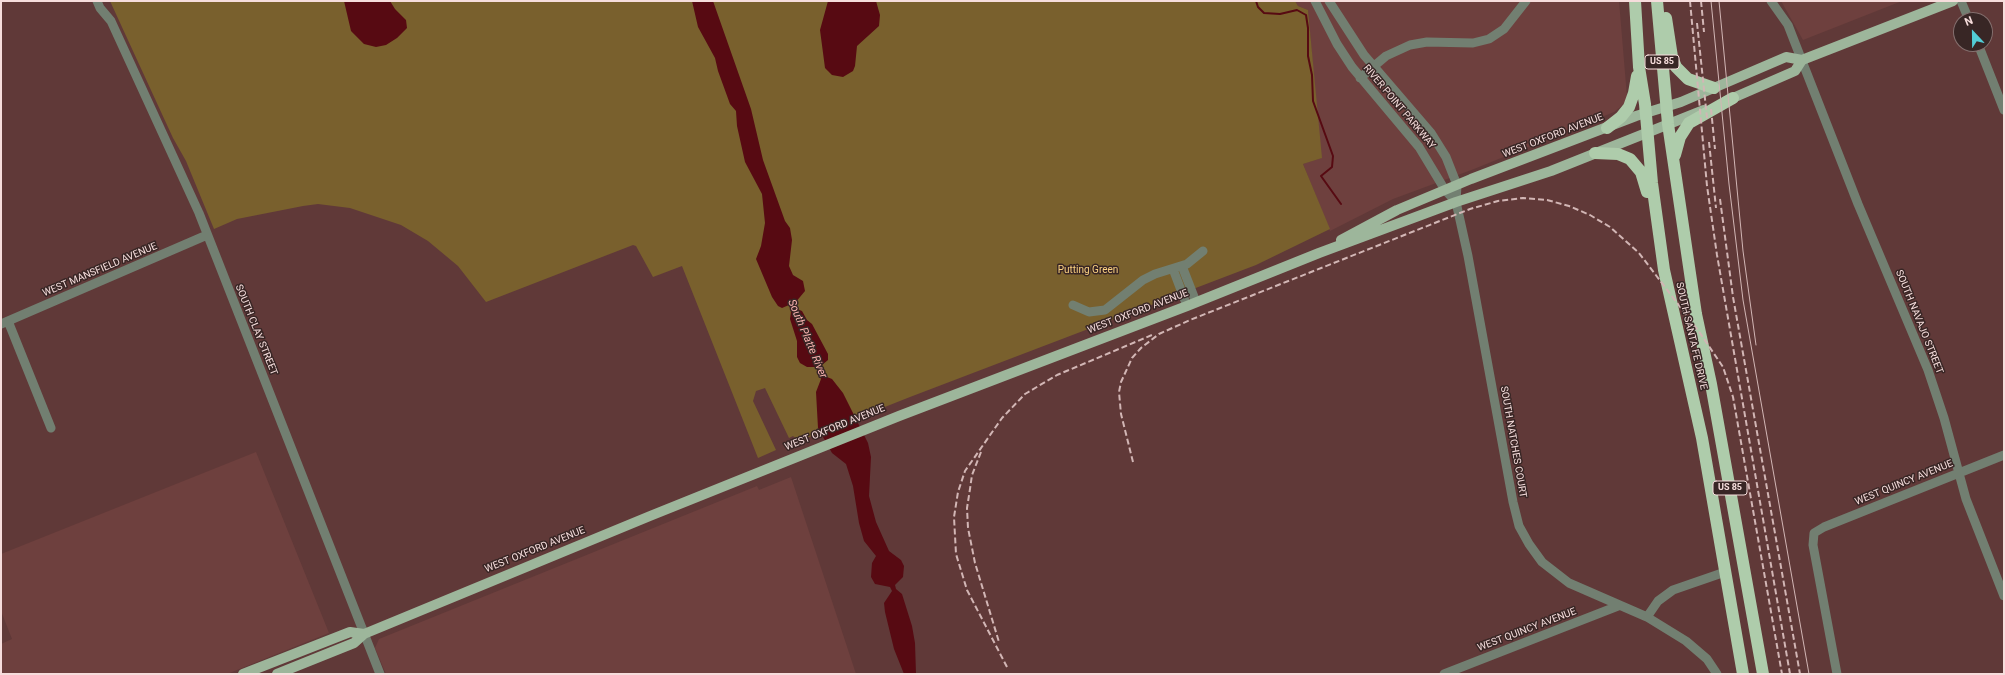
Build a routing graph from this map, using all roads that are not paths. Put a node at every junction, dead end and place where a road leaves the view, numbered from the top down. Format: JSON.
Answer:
{"nodes":[{"id":1,"x":97,"y":1,"type":"edge"},
{"id":2,"x":1315,"y":1,"type":"edge"},
{"id":3,"x":1329,"y":1,"type":"edge"},
{"id":4,"x":1526,"y":1,"type":"edge"},
{"id":5,"x":1635,"y":1,"type":"edge"},
{"id":6,"x":1657,"y":1,"type":"edge"},
{"id":7,"x":1663,"y":1,"type":"edge"},
{"id":8,"x":1771,"y":1,"type":"edge"},
{"id":9,"x":1953,"y":1,"type":"edge"},
{"id":10,"x":1961,"y":1,"type":"edge"},
{"id":11,"x":1966,"y":12,"type":"edge"},
{"id":12,"x":1981,"y":52,"type":"edge"},
{"id":13,"x":1802,"y":60,"type":"junction"},
{"id":14,"x":1373,"y":66,"type":"junction"},
{"id":15,"x":1639,"y":67,"type":"junction"},
{"id":16,"x":1360,"y":78,"type":"junction"},
{"id":17,"x":1714,"y":88,"type":"junction"},
{"id":18,"x":1733,"y":98,"type":"junction"},
{"id":19,"x":1666,"y":107,"type":"junction"},
{"id":20,"x":2004,"y":110,"type":"edge"},
{"id":21,"x":1646,"y":113,"type":"junction"},
{"id":22,"x":1668,"y":124,"type":"junction"},
{"id":23,"x":1607,"y":128,"type":"junction"},
{"id":24,"x":1647,"y":132,"type":"junction"},
{"id":25,"x":1595,"y":153,"type":"junction"},
{"id":26,"x":1674,"y":160,"type":"junction"},
{"id":27,"x":1457,"y":185,"type":"junction"},
{"id":28,"x":1445,"y":190,"type":"junction"},
{"id":29,"x":1456,"y":202,"type":"junction"},
{"id":30,"x":207,"y":235,"type":"junction"},
{"id":31,"x":1661,"y":250,"type":"junction"},
{"id":32,"x":1203,"y":251,"type":"dead end"},
{"id":33,"x":1319,"y":253,"type":"junction"},
{"id":34,"x":1182,"y":266,"type":"junction"},
{"id":35,"x":1173,"y":269,"type":"junction"},
{"id":36,"x":1192,"y":304,"type":"junction"},
{"id":37,"x":1073,"y":305,"type":"dead end"},
{"id":38,"x":5,"y":322,"type":"edge"},
{"id":39,"x":50,"y":428,"type":"dead end"},
{"id":40,"x":2004,"y":455,"type":"edge"},
{"id":41,"x":1958,"y":473,"type":"junction"},
{"id":42,"x":1725,"y":572,"type":"junction"},
{"id":43,"x":2004,"y":596,"type":"edge"},
{"id":44,"x":1618,"y":606,"type":"junction"},
{"id":45,"x":1647,"y":617,"type":"junction"},
{"id":46,"x":364,"y":634,"type":"junction"},
{"id":47,"x":269,"y":664,"type":"junction"},
{"id":48,"x":243,"y":674,"type":"edge"},
{"id":49,"x":273,"y":674,"type":"edge"},
{"id":50,"x":277,"y":674,"type":"edge"},
{"id":51,"x":380,"y":674,"type":"edge"},
{"id":52,"x":1444,"y":674,"type":"edge"},
{"id":53,"x":1717,"y":674,"type":"edge"},
{"id":54,"x":1743,"y":674,"type":"edge"},
{"id":55,"x":1763,"y":674,"type":"edge"},
{"id":56,"x":1837,"y":674,"type":"edge"}],
"edges":[{"from":1,"to":30,"type":"street","name":"SOUTH CLAY STREET"},
{"from":2,"to":16,"type":"street","name":"RIVER POINT PARKWAY"},
{"from":3,"to":14,"type":"street","name":"RIVER POINT PARKWAY"},
{"from":4,"to":14,"type":"street"},
{"from":5,"to":15,"type":"highway","name":"SOUTH SANTA FE DRIVE","number":"US 85"},
{"from":6,"to":19,"type":"highway","name":"SOUTH SANTA FE DRIVE","number":"US 85"},
{"from":7,"to":17,"type":"highway"},
{"from":8,"to":13,"type":"street","name":"SOUTH NAVAJO STREET"},
{"from":9,"to":13,"type":"main road","name":"WEST OXFORD AVENUE"},
{"from":10,"to":11,"type":"street"},
{"from":12,"to":20,"type":"street"},
{"from":13,"to":17,"type":"main road","name":"WEST OXFORD AVENUE"},
{"from":13,"to":18,"type":"main road","name":"WEST OXFORD AVENUE"},
{"from":13,"to":41,"type":"street","name":"SOUTH NAVAJO STREET"},
{"from":14,"to":16,"type":"street"},
{"from":14,"to":27,"type":"street","name":"RIVER POINT PARKWAY"},
{"from":15,"to":21,"type":"highway","name":"SOUTH SANTA FE DRIVE","number":"US 85"},
{"from":15,"to":23,"type":"highway"},
{"from":16,"to":28,"type":"street","name":"RIVER POINT PARKWAY"},
{"from":17,"to":19,"type":"main road","name":"WEST OXFORD AVENUE"},
{"from":18,"to":22,"type":"main road","name":"WEST OXFORD AVENUE"},
{"from":18,"to":26,"type":"highway"},
{"from":19,"to":21,"type":"main road","name":"WEST OXFORD AVENUE"},
{"from":19,"to":22,"type":"highway","name":"SOUTH SANTA FE DRIVE","number":"US 85"},
{"from":21,"to":23,"type":"main road","name":"WEST OXFORD AVENUE"},
{"from":21,"to":24,"type":"highway","name":"SOUTH SANTA FE DRIVE","number":"US 85"},
{"from":22,"to":24,"type":"main road","name":"WEST OXFORD AVENUE"},
{"from":22,"to":26,"type":"highway","name":"SOUTH SANTA FE DRIVE","number":"US 85"},
{"from":23,"to":27,"type":"main road","name":"WEST OXFORD AVENUE"},
{"from":24,"to":25,"type":"main road","name":"WEST OXFORD AVENUE"},
{"from":24,"to":31,"type":"highway","name":"SOUTH SANTA FE DRIVE","number":"US 85"},
{"from":25,"to":29,"type":"main road","name":"WEST OXFORD AVENUE"},
{"from":25,"to":31,"type":"highway"},
{"from":26,"to":55,"type":"highway","name":"SOUTH SANTA FE DRIVE","number":"US 85"},
{"from":27,"to":28,"type":"main road","name":"WEST OXFORD AVENUE"},
{"from":27,"to":29,"type":"street","name":"RIVER POINT PARKWAY"},
{"from":28,"to":29,"type":"street","name":"RIVER POINT PARKWAY"},
{"from":28,"to":33,"type":"main road","name":"WEST OXFORD AVENUE"},
{"from":29,"to":33,"type":"main road","name":"WEST OXFORD AVENUE"},
{"from":29,"to":44,"type":"street","name":"SOUTH NATCHES COURT"},
{"from":30,"to":38,"type":"street","name":"WEST MANSFIELD AVENUE"},
{"from":30,"to":46,"type":"street","name":"SOUTH CLAY STREET"},
{"from":31,"to":42,"type":"highway","name":"SOUTH SANTA FE DRIVE","number":"US 85"},
{"from":32,"to":34,"type":"street"},
{"from":33,"to":36,"type":"main road","name":"WEST OXFORD AVENUE"},
{"from":34,"to":35,"type":"street"},
{"from":34,"to":36,"type":"street"},
{"from":35,"to":36,"type":"street"},
{"from":35,"to":37,"type":"street"},
{"from":36,"to":46,"type":"main road","name":"WEST OXFORD AVENUE"},
{"from":38,"to":39,"type":"street"},
{"from":40,"to":41,"type":"street","name":"WEST QUINCY AVENUE"},
{"from":41,"to":43,"type":"street","name":"SOUTH NAVAJO STREET"},
{"from":41,"to":56,"type":"street","name":"WEST QUINCY AVENUE"},
{"from":42,"to":45,"type":"street"},
{"from":42,"to":54,"type":"highway","name":"SOUTH SANTA FE DRIVE","number":"US 85"},
{"from":44,"to":45,"type":"street","name":"SOUTH NATCHES COURT"},
{"from":44,"to":52,"type":"street","name":"WEST QUINCY AVENUE"},
{"from":45,"to":53,"type":"street"},
{"from":46,"to":47,"type":"main road","name":"WEST OXFORD AVENUE"},
{"from":46,"to":50,"type":"main road","name":"WEST OXFORD AVENUE"},
{"from":46,"to":51,"type":"street","name":"SOUTH CLAY STREET"},
{"from":47,"to":48,"type":"main road","name":"WEST OXFORD AVENUE"},
{"from":47,"to":49,"type":"street"}]}
